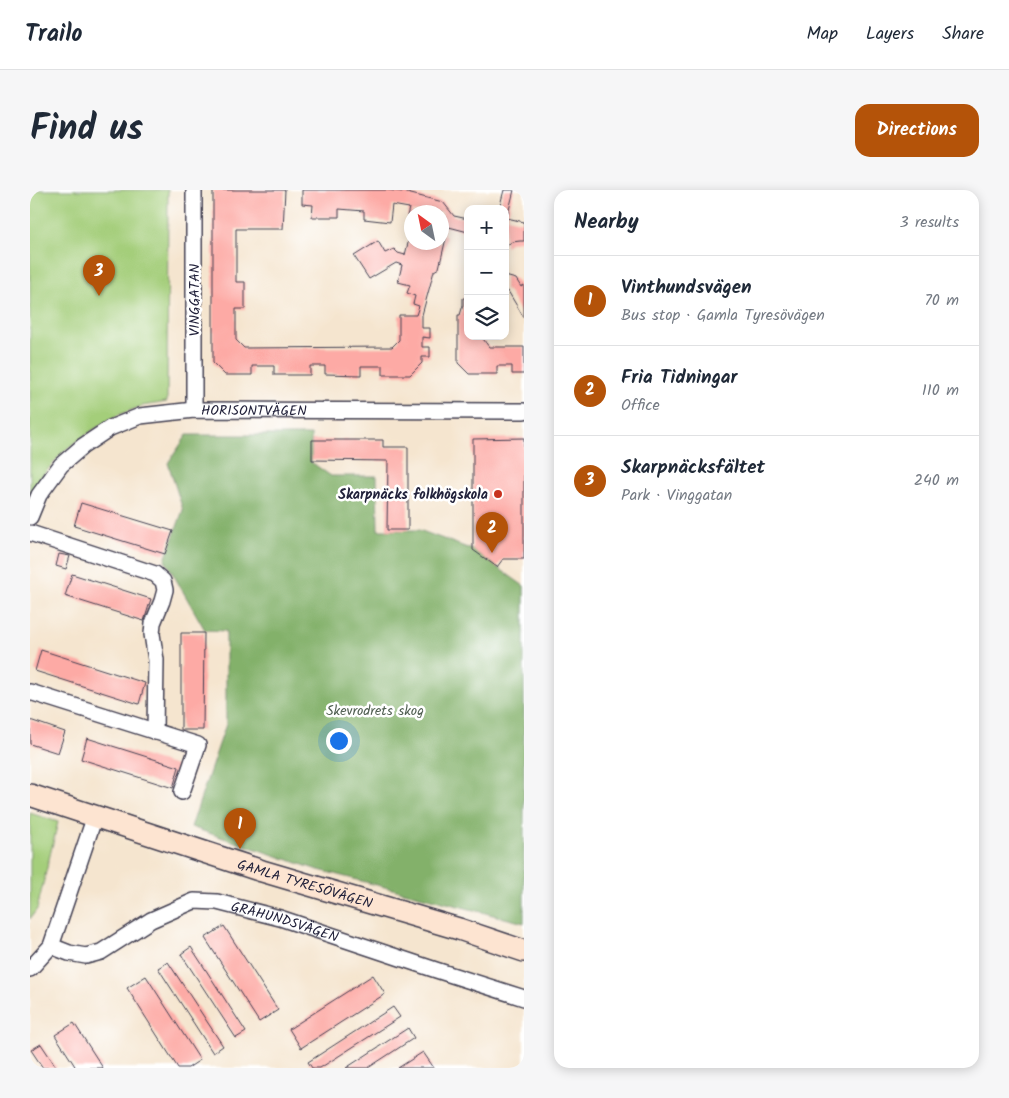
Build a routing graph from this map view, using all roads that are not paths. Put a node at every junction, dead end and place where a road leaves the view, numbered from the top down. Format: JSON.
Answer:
{"nodes":[{"id":1,"x":194,"y":190,"type":"edge"},
{"id":2,"x":194,"y":410,"type":"junction"},
{"id":3,"x":524,"y":411,"type":"edge"},
{"id":4,"x":30,"y":517,"type":"edge"},
{"id":5,"x":30,"y":533,"type":"edge"},
{"id":6,"x":30,"y":692,"type":"edge"},
{"id":7,"x":155,"y":732,"type":"junction"},
{"id":8,"x":182,"y":792,"type":"dead end"},
{"id":9,"x":30,"y":795,"type":"edge"},
{"id":10,"x":95,"y":816,"type":"junction"},
{"id":11,"x":51,"y":946,"type":"junction"},
{"id":12,"x":524,"y":950,"type":"edge"},
{"id":13,"x":30,"y":969,"type":"edge"},
{"id":14,"x":524,"y":998,"type":"edge"}],
"edges":[{"from":1,"to":2,"type":"street","name":"VINGGATAN"},
{"from":2,"to":3,"type":"street","name":"HORISONTVÄGEN"},
{"from":2,"to":4,"type":"street","name":"HORISONTVÄGEN"},
{"from":5,"to":7,"type":"street"},
{"from":6,"to":7,"type":"street"},
{"from":7,"to":8,"type":"street"},
{"from":9,"to":10,"type":"street","name":"GAMLA TYRESÖVÄGEN"},
{"from":10,"to":11,"type":"street"},
{"from":10,"to":12,"type":"street","name":"GAMLA TYRESÖVÄGEN"},
{"from":11,"to":13,"type":"street"},
{"from":11,"to":14,"type":"street","name":"GRÅHUNDSVÄGEN"}]}
